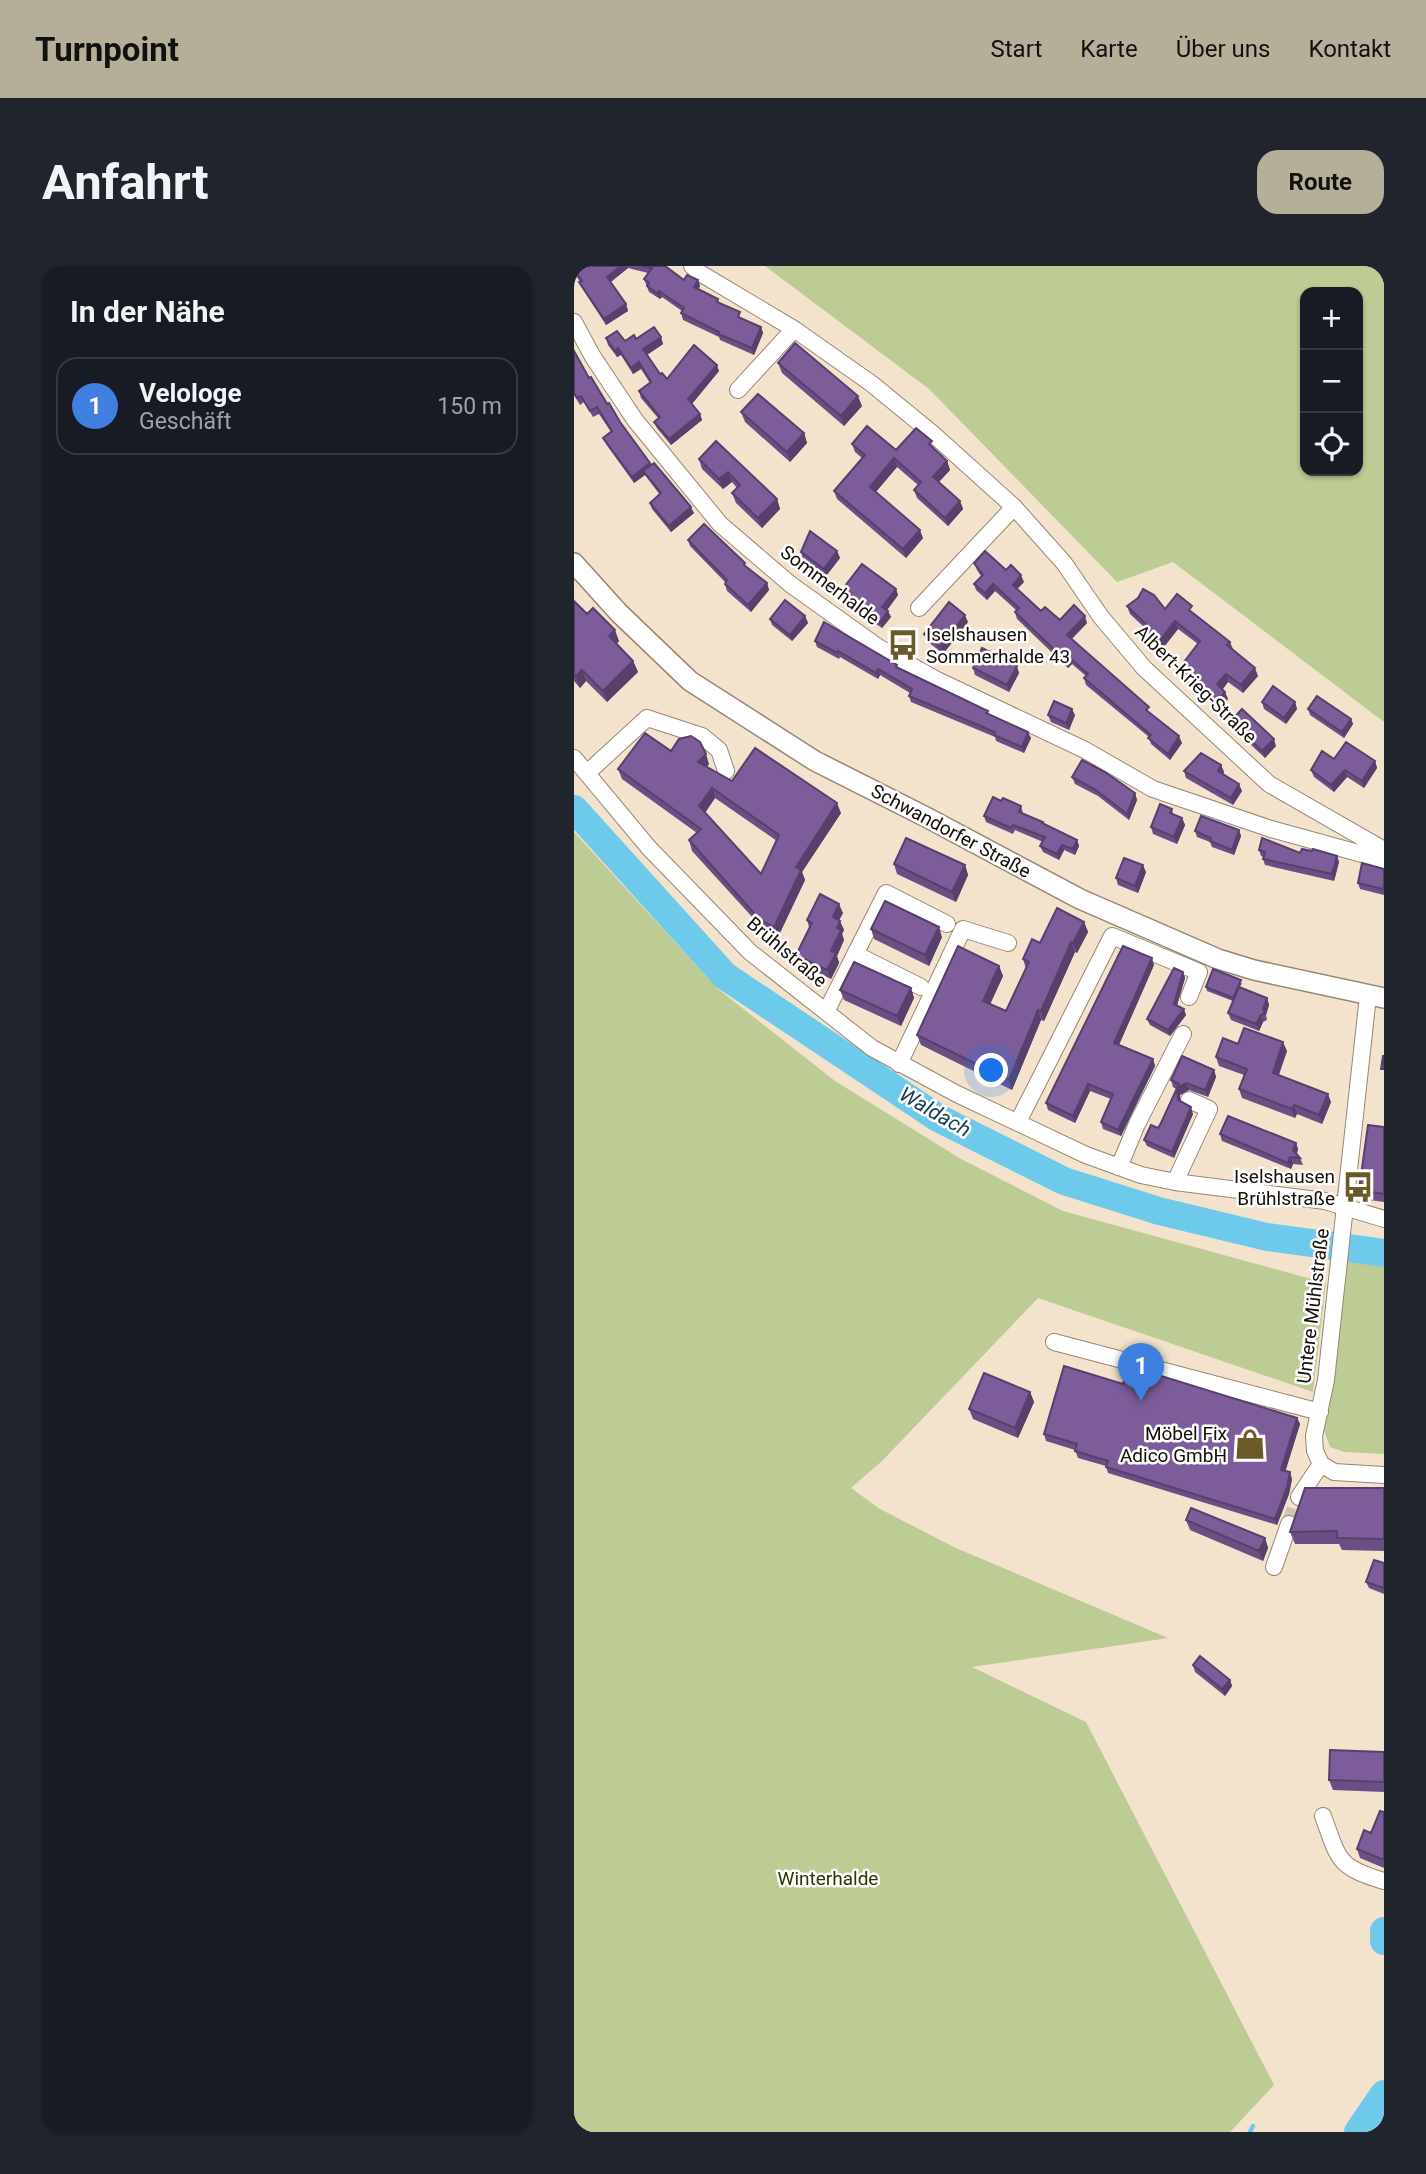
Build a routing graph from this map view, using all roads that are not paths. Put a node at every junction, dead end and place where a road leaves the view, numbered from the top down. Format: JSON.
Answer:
{"nodes":[{"id":1,"x":692,"y":266,"type":"edge"},
{"id":2,"x":574,"y":322,"type":"edge"},
{"id":3,"x":794,"y":329,"type":"junction"},
{"id":4,"x":738,"y":390,"type":"dead end"},
{"id":5,"x":1014,"y":507,"type":"junction"},
{"id":6,"x":574,"y":563,"type":"edge"},
{"id":7,"x":919,"y":608,"type":"dead end"},
{"id":8,"x":574,"y":758,"type":"edge"},
{"id":9,"x":726,"y":771,"type":"dead end"},
{"id":10,"x":587,"y":773,"type":"junction"},
{"id":11,"x":1384,"y":850,"type":"edge"},
{"id":12,"x":1384,"y":859,"type":"edge"},
{"id":13,"x":947,"y":924,"type":"dead end"},
{"id":14,"x":1008,"y":943,"type":"dead end"},
{"id":15,"x":855,"y":954,"type":"junction"},
{"id":16,"x":921,"y":987,"type":"dead end"},
{"id":17,"x":1189,"y":996,"type":"dead end"},
{"id":18,"x":1380,"y":997,"type":"edge"},
{"id":19,"x":826,"y":1012,"type":"junction"},
{"id":20,"x":1183,"y":1034,"type":"dead end"},
{"id":21,"x":900,"y":1064,"type":"junction"},
{"id":22,"x":1189,"y":1100,"type":"dead end"},
{"id":23,"x":1018,"y":1122,"type":"junction"},
{"id":24,"x":1119,"y":1167,"type":"junction"},
{"id":25,"x":1175,"y":1182,"type":"junction"},
{"id":26,"x":1344,"y":1207,"type":"junction"},
{"id":27,"x":1384,"y":1219,"type":"edge"},
{"id":28,"x":1054,"y":1342,"type":"dead end"},
{"id":29,"x":1320,"y":1412,"type":"junction"},
{"id":30,"x":1321,"y":1464,"type":"junction"},
{"id":31,"x":1384,"y":1475,"type":"edge"},
{"id":32,"x":1299,"y":1497,"type":"tunnel mouth"},
{"id":33,"x":1289,"y":1524,"type":"tunnel mouth"},
{"id":34,"x":1274,"y":1567,"type":"dead end"},
{"id":35,"x":1323,"y":1816,"type":"dead end"},
{"id":36,"x":1384,"y":1881,"type":"edge"}],
"edges":[{"from":1,"to":3,"type":"street","name":"Albert-Krieg-Straße"},
{"from":2,"to":12,"type":"street","name":"Sommerhalde"},
{"from":3,"to":4,"type":"street"},
{"from":3,"to":5,"type":"street","name":"Albert-Krieg-Straße"},
{"from":5,"to":7,"type":"street"},
{"from":5,"to":11,"type":"street","name":"Albert-Krieg-Straße"},
{"from":6,"to":18,"type":"main road","name":"Schwandorfer Straße"},
{"from":8,"to":10,"type":"street","name":"Brühlstraße"},
{"from":9,"to":10,"type":"street"},
{"from":10,"to":19,"type":"street","name":"Brühlstraße"},
{"from":13,"to":15,"type":"street"},
{"from":14,"to":21,"type":"street"},
{"from":15,"to":16,"type":"street"},
{"from":15,"to":19,"type":"street"},
{"from":17,"to":23,"type":"street"},
{"from":18,"to":26,"type":"street","name":"Untere Mühlstraße"},
{"from":19,"to":21,"type":"street","name":"Brühlstraße"},
{"from":20,"to":24,"type":"street"},
{"from":21,"to":23,"type":"street","name":"Brühlstraße"},
{"from":22,"to":25,"type":"street"},
{"from":23,"to":24,"type":"street","name":"Brühlstraße"},
{"from":24,"to":25,"type":"street","name":"Brühlstraße"},
{"from":25,"to":26,"type":"street","name":"Brühlstraße"},
{"from":26,"to":27,"type":"street","name":"Brühlstraße"},
{"from":26,"to":29,"type":"street","name":"Untere Mühlstraße"},
{"from":28,"to":29,"type":"street","name":"Untere Mühlstraße"},
{"from":29,"to":30,"type":"street","name":"Untere Mühlstraße"},
{"from":30,"to":31,"type":"street"},
{"from":30,"to":32,"type":"street"},
{"from":33,"to":34,"type":"street"},
{"from":35,"to":36,"type":"street"}]}
